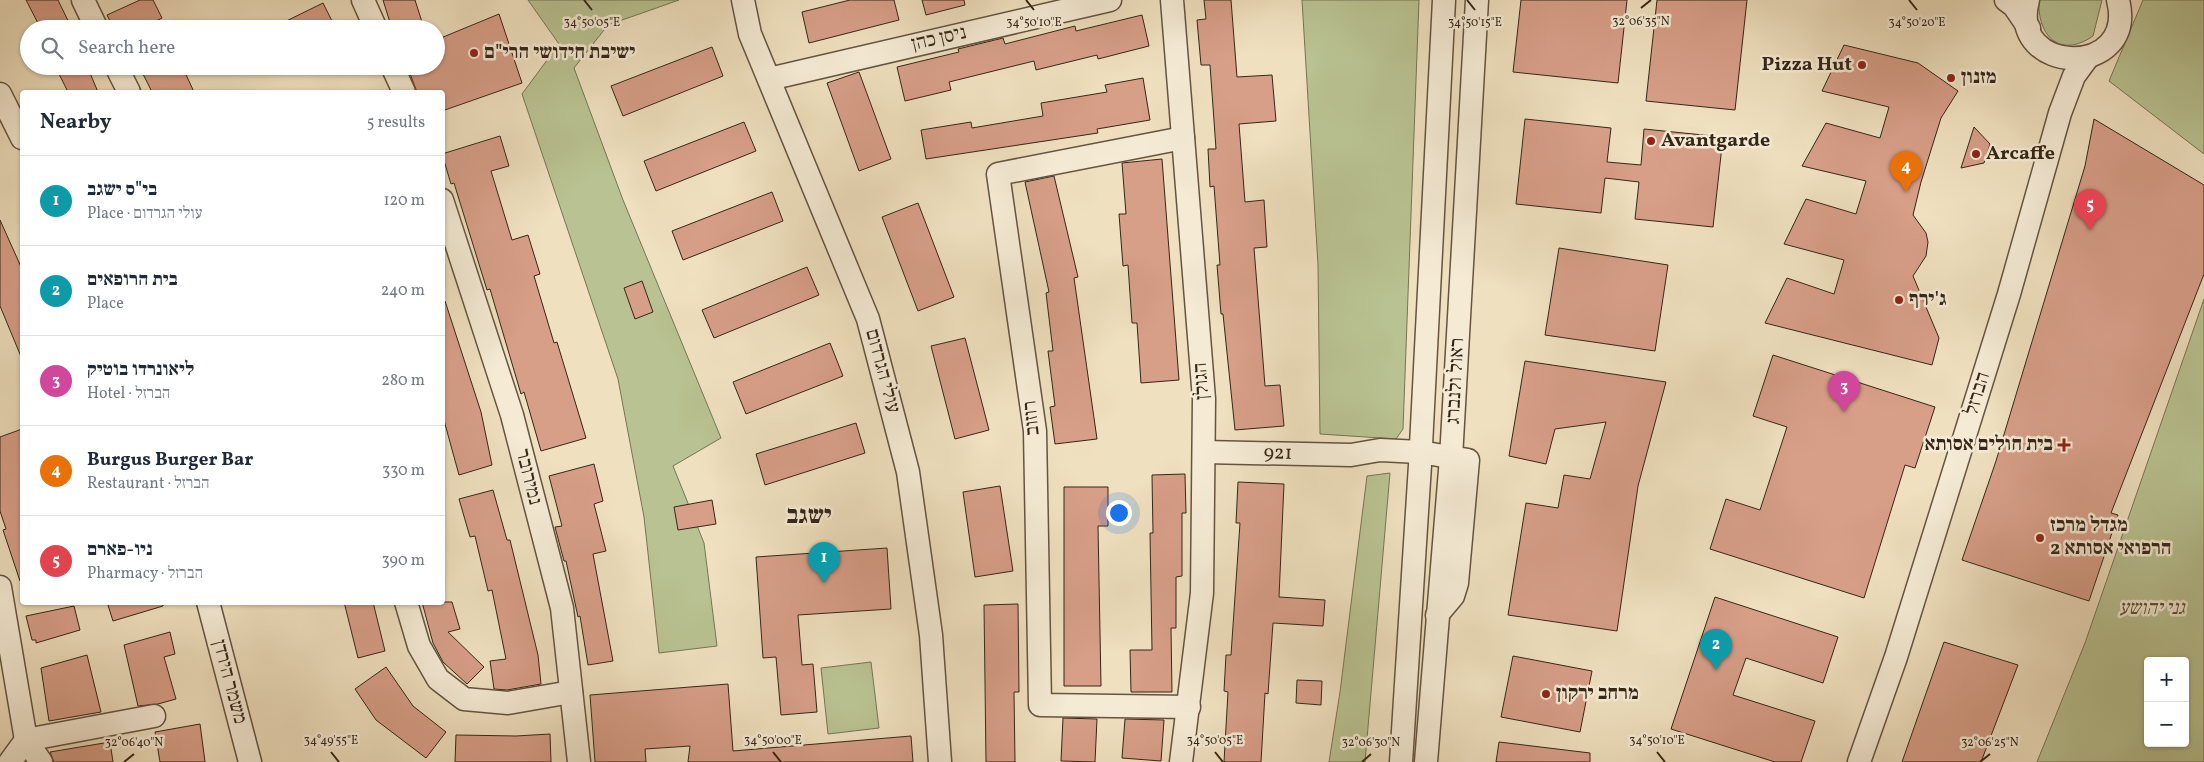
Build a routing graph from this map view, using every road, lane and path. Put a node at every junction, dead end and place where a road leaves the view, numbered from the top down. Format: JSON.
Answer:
{"nodes":[{"id":1,"x":83,"y":0,"type":"edge"},
{"id":2,"x":363,"y":0,"type":"edge"},
{"id":3,"x":743,"y":0,"type":"edge"},
{"id":4,"x":1110,"y":0,"type":"edge"},
{"id":5,"x":1172,"y":0,"type":"edge"},
{"id":6,"x":1444,"y":0,"type":"edge"},
{"id":7,"x":1477,"y":0,"type":"edge"},
{"id":8,"x":2006,"y":0,"type":"edge"},
{"id":9,"x":2028,"y":0,"type":"edge"},
{"id":10,"x":2118,"y":0,"type":"edge"},
{"id":11,"x":93,"y":20,"type":"edge"},
{"id":12,"x":372,"y":20,"type":"edge"},
{"id":13,"x":2029,"y":28,"type":"junction"},
{"id":14,"x":2088,"y":57,"type":"junction"},
{"id":15,"x":120,"y":75,"type":"edge"},
{"id":16,"x":396,"y":75,"type":"edge"},
{"id":17,"x":769,"y":79,"type":"junction"},
{"id":18,"x":127,"y":90,"type":"edge"},
{"id":19,"x":403,"y":90,"type":"edge"},
{"id":20,"x":0,"y":94,"type":"edge"},
{"id":21,"x":20,"y":134,"type":"edge"},
{"id":22,"x":1183,"y":138,"type":"junction"},
{"id":23,"x":445,"y":209,"type":"edge"},
{"id":24,"x":1204,"y":452,"type":"junction"},
{"id":25,"x":1452,"y":458,"type":"junction"},
{"id":26,"x":1420,"y":459,"type":"junction"},
{"id":27,"x":0,"y":587,"type":"edge"},
{"id":28,"x":209,"y":605,"type":"edge"},
{"id":29,"x":407,"y":605,"type":"edge"},
{"id":30,"x":571,"y":692,"type":"junction"},
{"id":31,"x":1189,"y":707,"type":"junction"},
{"id":32,"x":154,"y":716,"type":"dead end"},
{"id":33,"x":26,"y":740,"type":"junction"},
{"id":34,"x":10,"y":762,"type":"edge"},
{"id":35,"x":41,"y":762,"type":"edge"},
{"id":36,"x":250,"y":762,"type":"edge"},
{"id":37,"x":579,"y":762,"type":"edge"},
{"id":38,"x":940,"y":762,"type":"edge"},
{"id":39,"x":1181,"y":762,"type":"edge"},
{"id":40,"x":1401,"y":762,"type":"edge"},
{"id":41,"x":1426,"y":762,"type":"edge"},
{"id":42,"x":1859,"y":762,"type":"edge"}],
"edges":[{"from":1,"to":11,"type":"street"},
{"from":2,"to":12,"type":"street"},
{"from":3,"to":17,"type":"street","name":"עולי הגרדום"},
{"from":4,"to":17,"type":"street","name":"ניסן כהן"},
{"from":5,"to":22,"type":"street","name":"הגולן"},
{"from":6,"to":26,"type":"street","name":"ראול ולנברג"},
{"from":7,"to":25,"type":"street","name":"ראול ולנברג"},
{"from":8,"to":13,"type":"street"},
{"from":9,"to":13,"type":"street"},
{"from":10,"to":14,"type":"street"},
{"from":13,"to":14,"type":"street"},
{"from":14,"to":42,"type":"street","name":"הברזל"},
{"from":15,"to":18,"type":"street"},
{"from":16,"to":19,"type":"street"},
{"from":17,"to":38,"type":"street","name":"עולי הגרדום"},
{"from":20,"to":21,"type":"street"},
{"from":22,"to":24,"type":"street","name":"הגולן"},
{"from":22,"to":31,"type":"street","name":"רוזוב"},
{"from":23,"to":30,"type":"street","name":"נמירובר"},
{"from":24,"to":26,"type":"street","name":"921"},
{"from":24,"to":31,"type":"street","name":"הגולן"},
{"from":25,"to":26,"type":"street","name":"921"},
{"from":25,"to":41,"type":"street"},
{"from":26,"to":40,"type":"street","name":"ראול ולנברג"},
{"from":27,"to":33,"type":"street"},
{"from":28,"to":36,"type":"street","name":"משמר הירדן"},
{"from":29,"to":30,"type":"street"},
{"from":30,"to":37,"type":"street","name":"נמירובר"},
{"from":31,"to":39,"type":"street","name":"הגולן"},
{"from":32,"to":33,"type":"street"},
{"from":33,"to":34,"type":"street"},
{"from":33,"to":35,"type":"street"}]}
